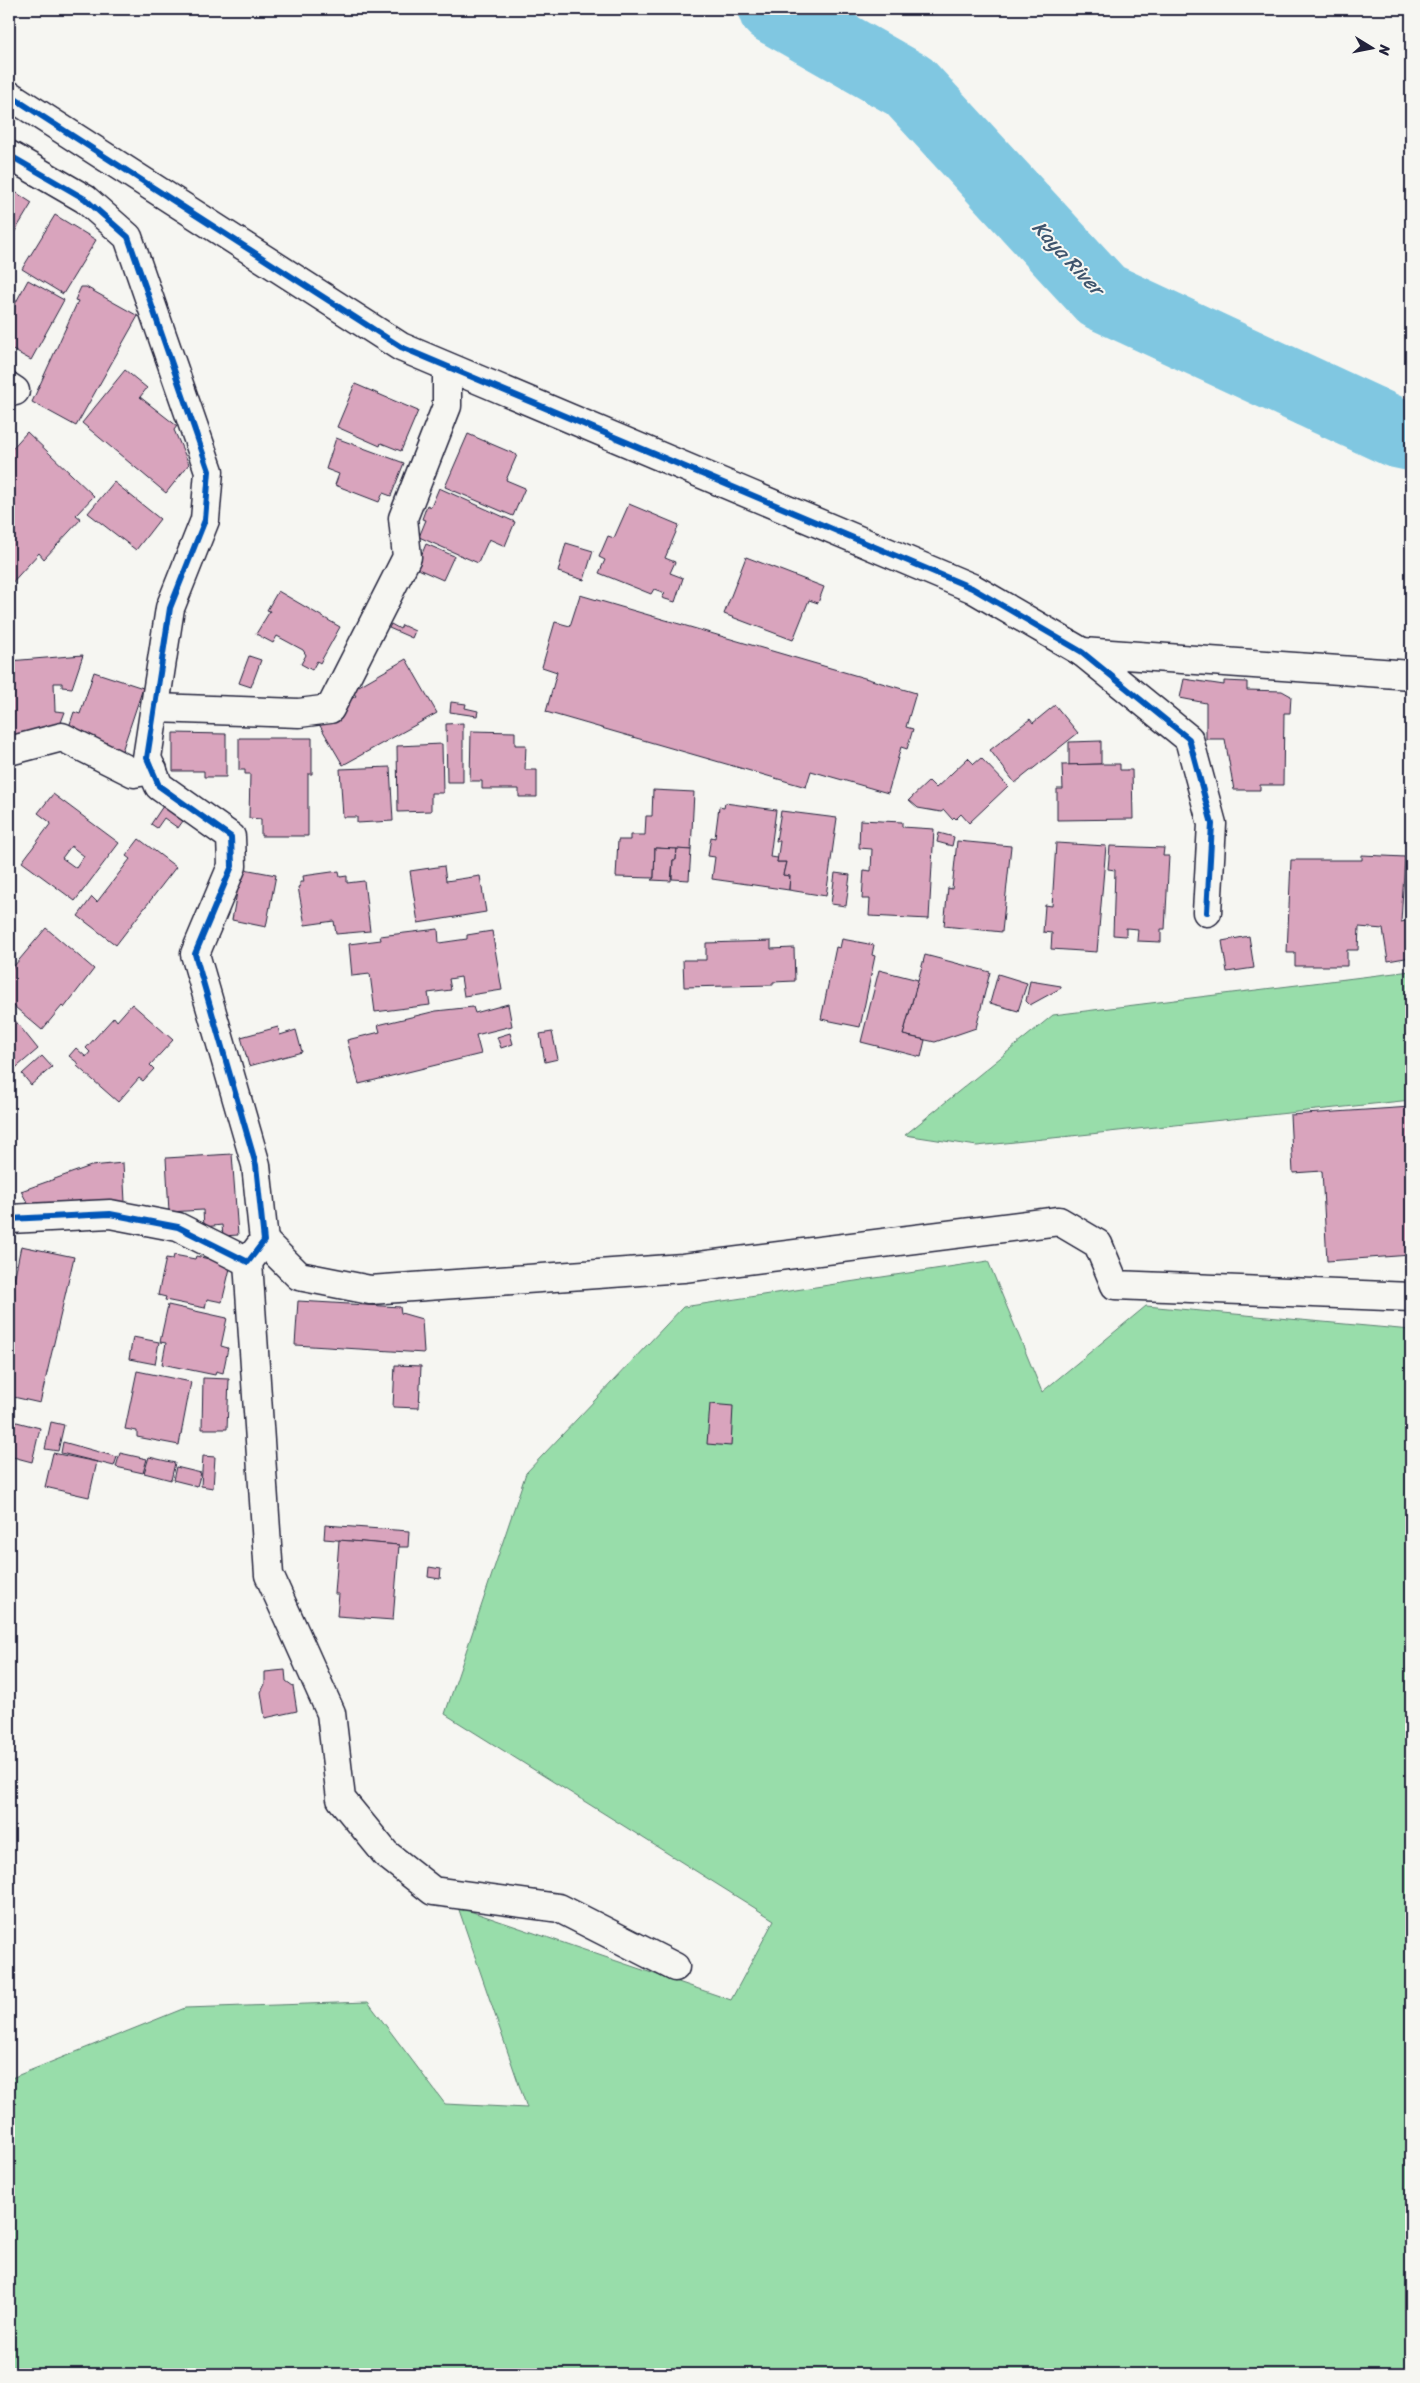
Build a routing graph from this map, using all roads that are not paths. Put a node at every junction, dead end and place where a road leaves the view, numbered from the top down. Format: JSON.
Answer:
{"nodes":[{"id":1,"x":9,"y":95,"type":"edge"},
{"id":2,"x":9,"y":155,"type":"edge"},
{"id":3,"x":447,"y":367,"type":"junction"},
{"id":4,"x":1082,"y":652,"type":"junction"},
{"id":5,"x":1411,"y":674,"type":"edge"},
{"id":6,"x":155,"y":708,"type":"junction"},
{"id":7,"x":9,"y":751,"type":"edge"},
{"id":8,"x":153,"y":770,"type":"junction"},
{"id":9,"x":1207,"y":912,"type":"dead end"},
{"id":10,"x":9,"y":1220,"type":"edge"},
{"id":11,"x":264,"y":1241,"type":"junction"},
{"id":12,"x":248,"y":1262,"type":"junction"},
{"id":13,"x":1411,"y":1297,"type":"edge"},
{"id":14,"x":675,"y":1967,"type":"dead end"}],
"edges":[{"from":1,"to":3,"type":"street"},
{"from":2,"to":6,"type":"street"},
{"from":3,"to":4,"type":"street"},
{"from":3,"to":6,"type":"street"},
{"from":4,"to":5,"type":"street"},
{"from":4,"to":9,"type":"street"},
{"from":6,"to":8,"type":"street"},
{"from":7,"to":8,"type":"street"},
{"from":8,"to":11,"type":"street"},
{"from":10,"to":12,"type":"street"},
{"from":11,"to":12,"type":"street"},
{"from":11,"to":13,"type":"street"},
{"from":12,"to":14,"type":"street"}]}
